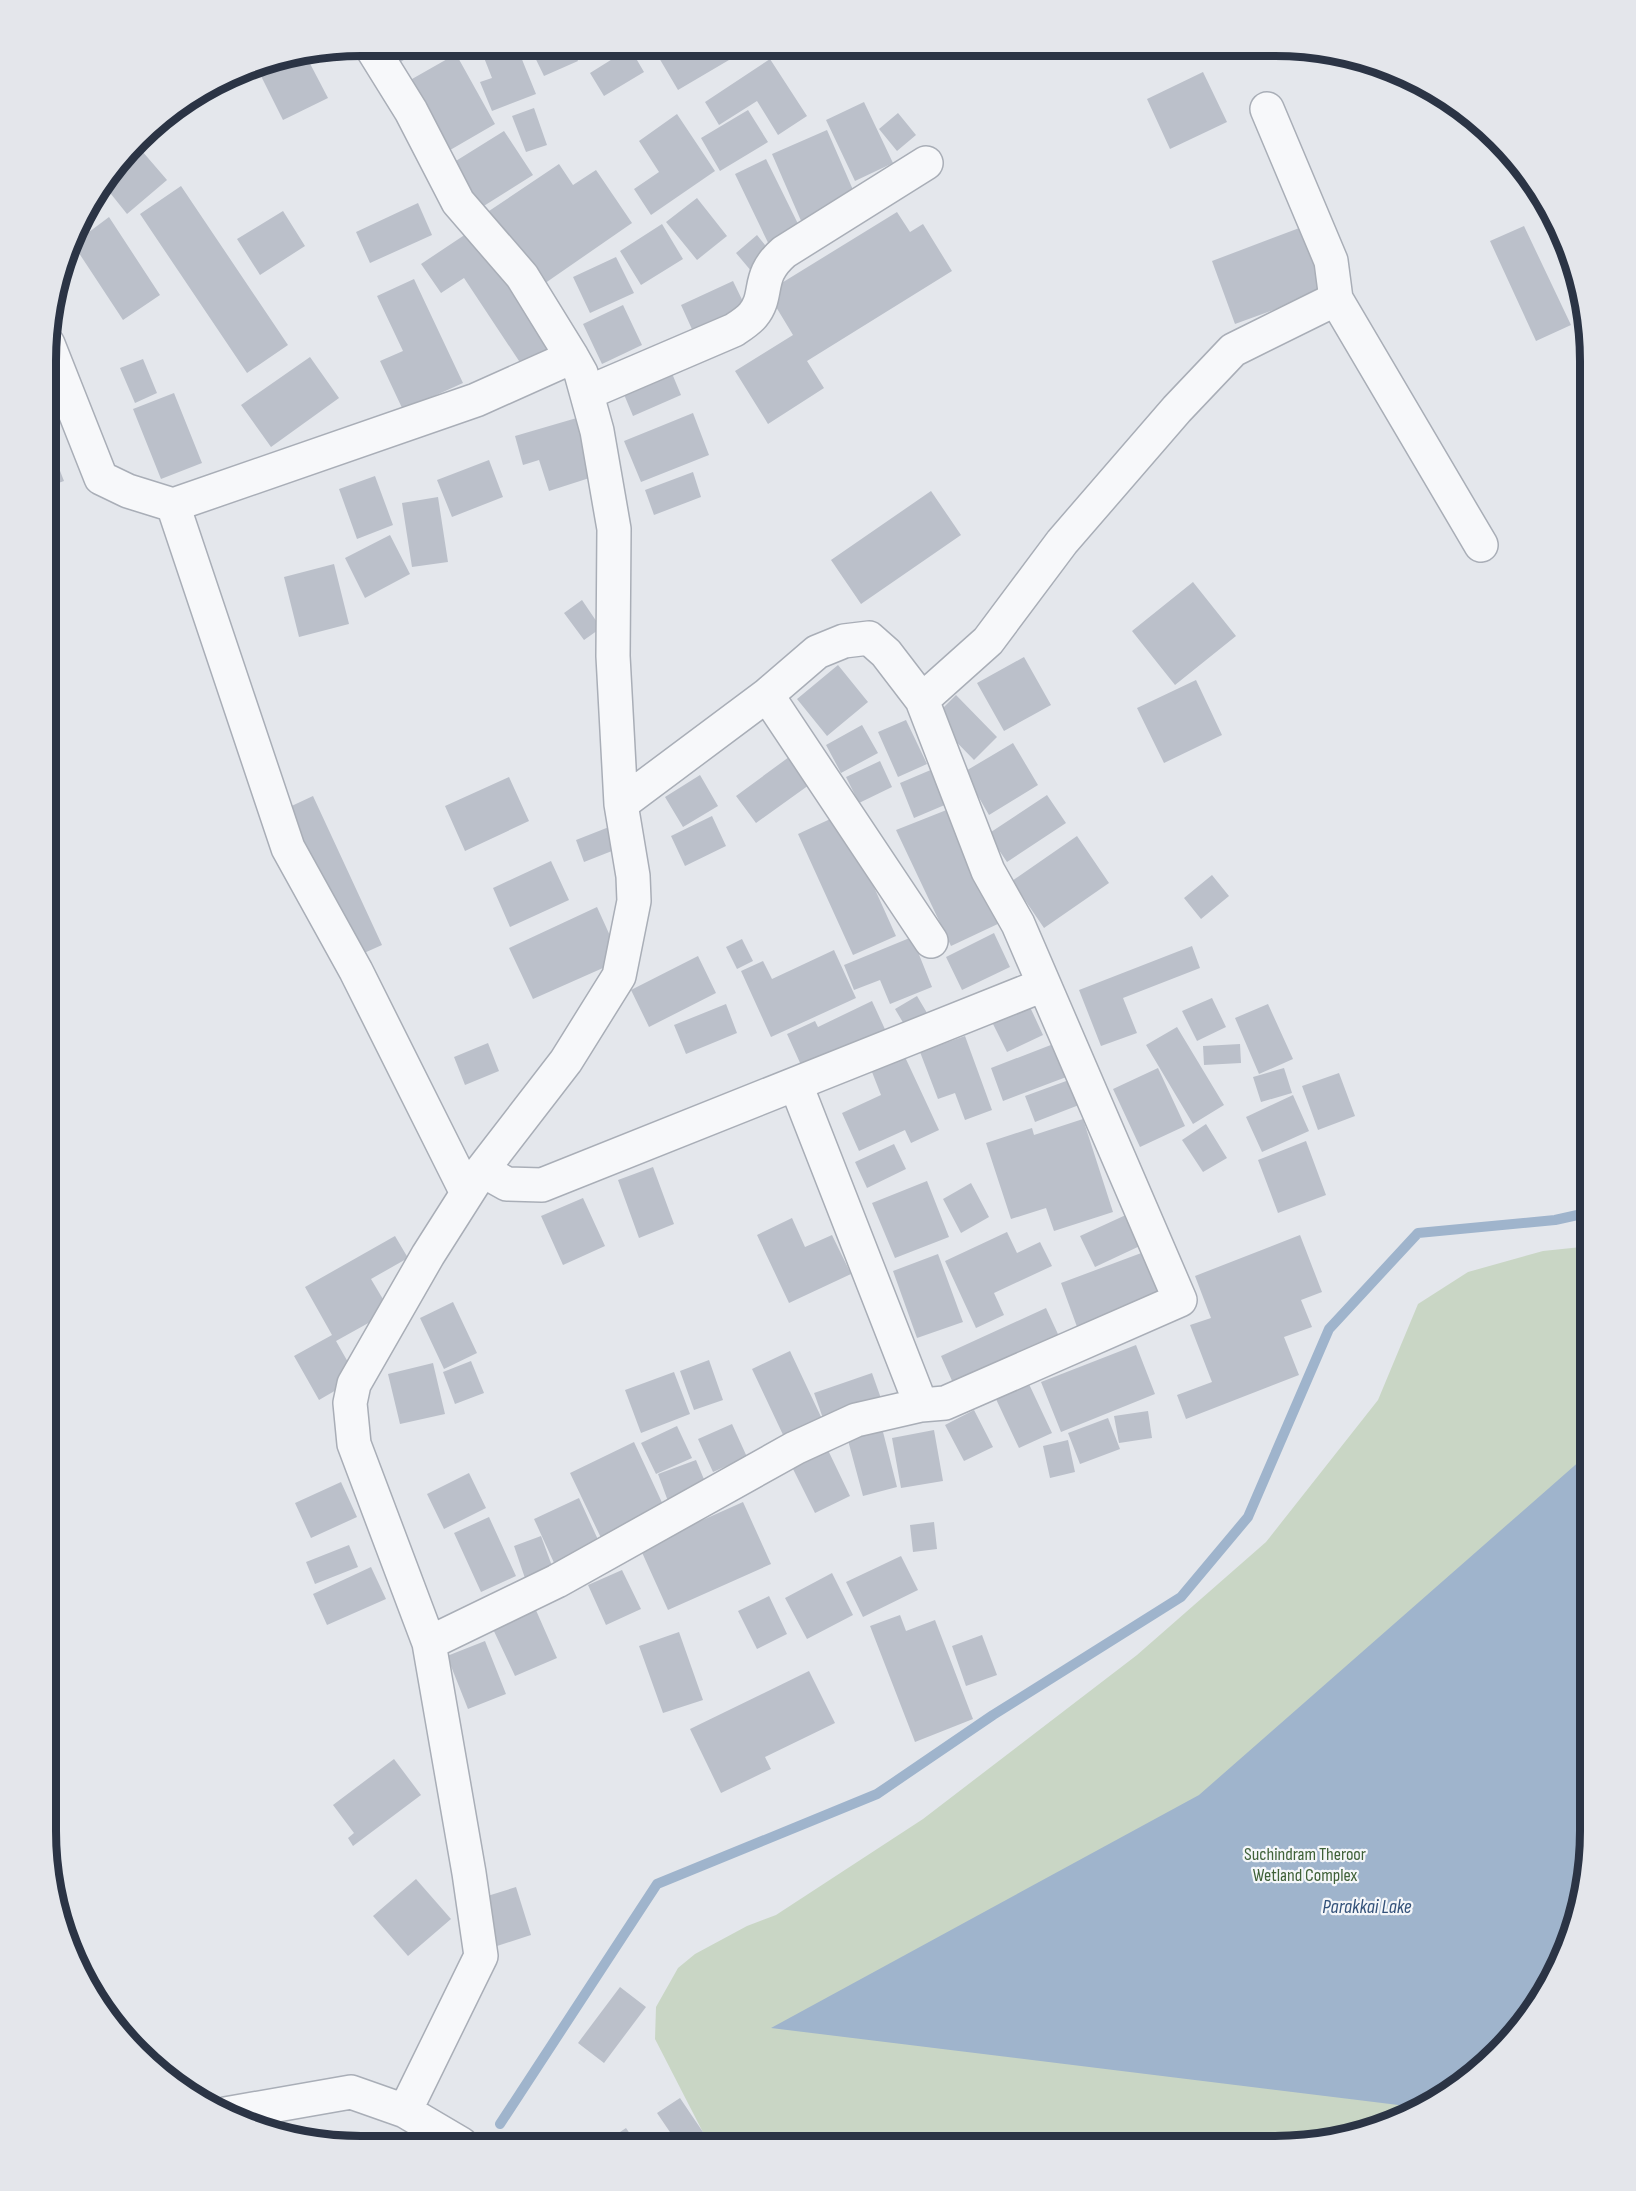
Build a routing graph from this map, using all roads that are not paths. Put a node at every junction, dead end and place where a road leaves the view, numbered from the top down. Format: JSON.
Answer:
{"nodes":[{"id":1,"x":377,"y":56,"type":"edge"},
{"id":2,"x":1267,"y":110,"type":"dead end"},
{"id":3,"x":926,"y":163,"type":"dead end"},
{"id":4,"x":1336,"y":299,"type":"junction"},
{"id":5,"x":572,"y":357,"type":"junction"},
{"id":6,"x":56,"y":364,"type":"edge"},
{"id":7,"x":587,"y":393,"type":"junction"},
{"id":8,"x":173,"y":505,"type":"junction"},
{"id":9,"x":1481,"y":545,"type":"dead end"},
{"id":10,"x":767,"y":694,"type":"junction"},
{"id":11,"x":922,"y":700,"type":"junction"},
{"id":12,"x":621,"y":804,"type":"junction"},
{"id":13,"x":931,"y":941,"type":"dead end"},
{"id":14,"x":1043,"y":985,"type":"junction"},
{"id":15,"x":796,"y":1085,"type":"junction"},
{"id":16,"x":474,"y":1181,"type":"junction"},
{"id":17,"x":921,"y":1405,"type":"junction"},
{"id":18,"x":429,"y":1643,"type":"junction"},
{"id":19,"x":242,"y":2111,"type":"edge"},
{"id":20,"x":405,"y":2111,"type":"junction"},
{"id":21,"x":447,"y":2136,"type":"edge"}],
"edges":[{"from":1,"to":5,"type":"street"},
{"from":2,"to":4,"type":"street"},
{"from":3,"to":7,"type":"street"},
{"from":4,"to":9,"type":"street"},
{"from":4,"to":11,"type":"street"},
{"from":5,"to":7,"type":"street"},
{"from":5,"to":8,"type":"street"},
{"from":6,"to":8,"type":"street"},
{"from":7,"to":12,"type":"street"},
{"from":8,"to":16,"type":"street"},
{"from":10,"to":11,"type":"street"},
{"from":10,"to":12,"type":"street"},
{"from":10,"to":13,"type":"street"},
{"from":11,"to":14,"type":"street"},
{"from":12,"to":16,"type":"street"},
{"from":14,"to":15,"type":"street"},
{"from":14,"to":17,"type":"street"},
{"from":15,"to":16,"type":"street"},
{"from":15,"to":17,"type":"street"},
{"from":16,"to":18,"type":"street"},
{"from":17,"to":18,"type":"street"},
{"from":18,"to":20,"type":"street"},
{"from":19,"to":20,"type":"street"},
{"from":20,"to":21,"type":"street"}]}
